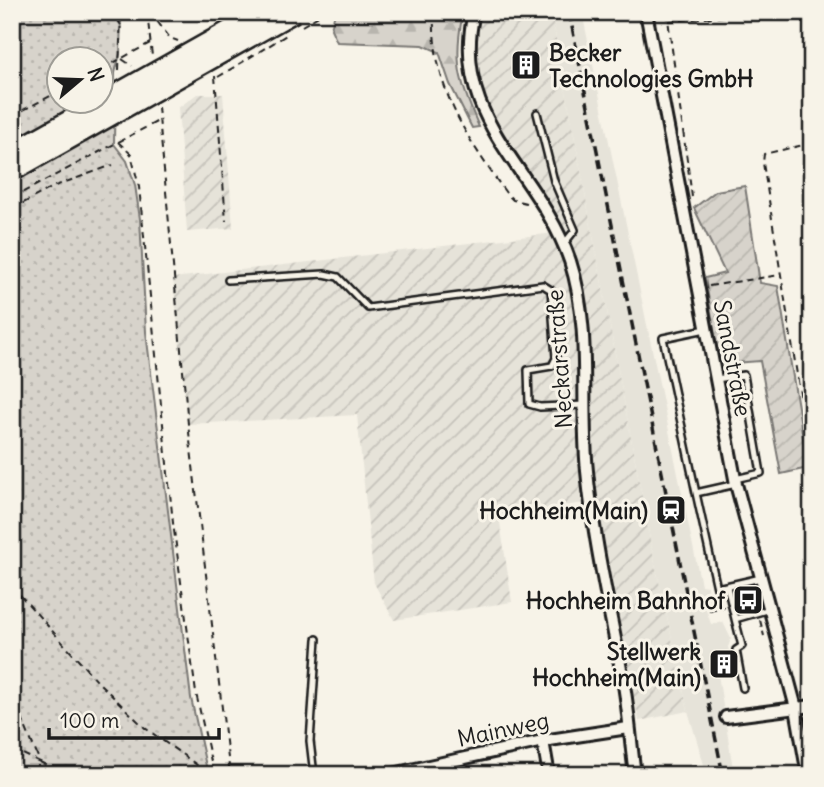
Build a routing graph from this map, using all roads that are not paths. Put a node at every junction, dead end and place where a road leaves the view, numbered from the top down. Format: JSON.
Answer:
{"nodes":[{"id":1,"x":264,"y":12,"type":"edge"},
{"id":2,"x":294,"y":12,"type":"edge"},
{"id":3,"x":474,"y":12,"type":"edge"},
{"id":4,"x":646,"y":12,"type":"edge"},
{"id":5,"x":537,"y":113,"type":"dead end"},
{"id":6,"x":12,"y":153,"type":"edge"},
{"id":7,"x":12,"y":171,"type":"edge"},
{"id":8,"x":563,"y":244,"type":"junction"},
{"id":9,"x":228,"y":280,"type":"dead end"},
{"id":10,"x":706,"y":329,"type":"junction"},
{"id":11,"x":716,"y":379,"type":"junction"},
{"id":12,"x":585,"y":405,"type":"junction"},
{"id":13,"x":735,"y":481,"type":"junction"},
{"id":14,"x":696,"y":493,"type":"junction"},
{"id":15,"x":761,"y":578,"type":"junction"},
{"id":16,"x":727,"y":586,"type":"junction"},
{"id":17,"x":769,"y":609,"type":"junction"},
{"id":18,"x":735,"y":618,"type":"junction"},
{"id":19,"x":317,"y":639,"type":"dead end"},
{"id":20,"x":743,"y":688,"type":"dead end"},
{"id":21,"x":812,"y":706,"type":"edge"},
{"id":22,"x":796,"y":708,"type":"junction"},
{"id":23,"x":726,"y":717,"type":"dead end"},
{"id":24,"x":628,"y":728,"type":"junction"},
{"id":25,"x":543,"y":741,"type":"junction"},
{"id":26,"x":314,"y":775,"type":"edge"},
{"id":27,"x":387,"y":775,"type":"edge"},
{"id":28,"x":549,"y":775,"type":"edge"},
{"id":29,"x":635,"y":775,"type":"edge"},
{"id":30,"x":808,"y":775,"type":"edge"}],
"edges":[{"from":1,"to":6,"type":"highway","bridge":true},
{"from":2,"to":7,"type":"highway","bridge":true},
{"from":3,"to":8,"type":"street","name":"Neckarstraße"},
{"from":4,"to":10,"type":"street","name":"Sandstraße"},
{"from":5,"to":8,"type":"lane"},
{"from":8,"to":12,"type":"street","name":"Neckarstraße"},
{"from":9,"to":12,"type":"lane"},
{"from":10,"to":11,"type":"street","name":"Sandstraße"},
{"from":10,"to":14,"type":"lane"},
{"from":11,"to":13,"type":"street","name":"Sandstraße"},
{"from":11,"to":13,"type":"lane"},
{"from":12,"to":24,"type":"street","name":"Neckarstraße"},
{"from":13,"to":14,"type":"lane"},
{"from":13,"to":15,"type":"street","name":"Sandstraße"},
{"from":14,"to":16,"type":"lane"},
{"from":15,"to":16,"type":"lane"},
{"from":15,"to":17,"type":"street","name":"Sandstraße"},
{"from":16,"to":18,"type":"lane"},
{"from":17,"to":18,"type":"lane"},
{"from":17,"to":22,"type":"street","name":"Sandstraße"},
{"from":18,"to":20,"type":"lane"},
{"from":19,"to":26,"type":"lane"},
{"from":21,"to":22,"type":"street"},
{"from":22,"to":23,"type":"street"},
{"from":22,"to":30,"type":"street","name":"Sandstraße"},
{"from":24,"to":25,"type":"street","name":"Mainweg"},
{"from":24,"to":29,"type":"street","name":"Neckarstraße"},
{"from":25,"to":27,"type":"street","name":"Mainweg"},
{"from":25,"to":28,"type":"street"}]}
